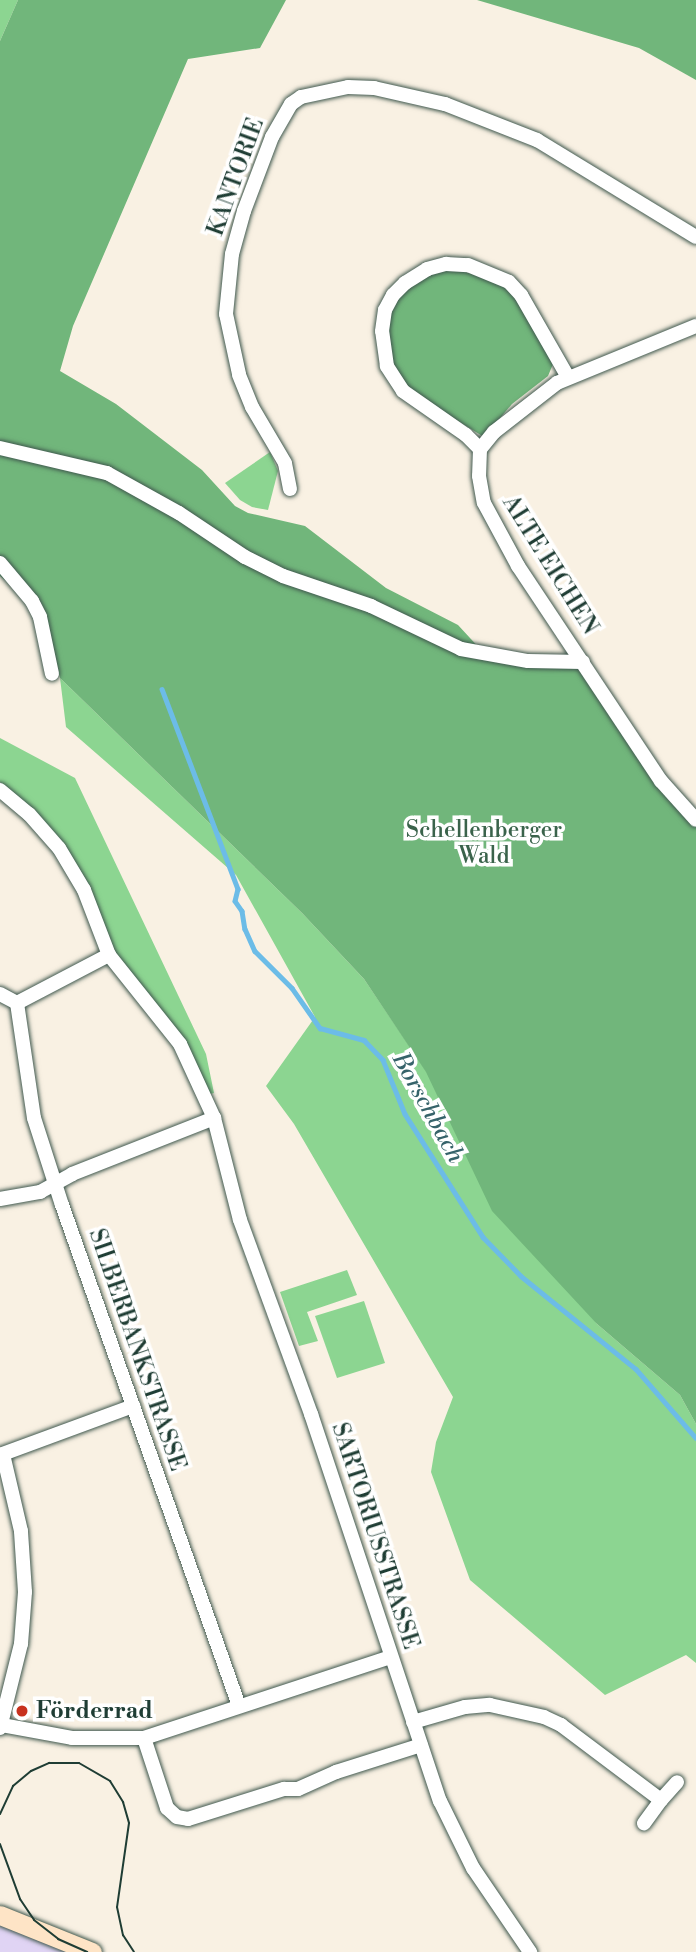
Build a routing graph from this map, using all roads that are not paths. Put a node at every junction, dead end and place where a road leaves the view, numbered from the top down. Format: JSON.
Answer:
{"nodes":[{"id":1,"x":696,"y":237,"type":"edge"},
{"id":2,"x":696,"y":326,"type":"edge"},
{"id":3,"x":568,"y":377,"type":"junction"},
{"id":4,"x":0,"y":448,"type":"edge"},
{"id":5,"x":480,"y":449,"type":"junction"},
{"id":6,"x":290,"y":489,"type":"dead end"},
{"id":7,"x":0,"y":563,"type":"edge"},
{"id":8,"x":583,"y":662,"type":"junction"},
{"id":9,"x":52,"y":674,"type":"dead end"},
{"id":10,"x":0,"y":790,"type":"edge"},
{"id":11,"x":696,"y":820,"type":"edge"},
{"id":12,"x":109,"y":955,"type":"junction"},
{"id":13,"x":0,"y":994,"type":"edge"},
{"id":14,"x":18,"y":1003,"type":"junction"},
{"id":15,"x":215,"y":1118,"type":"junction"},
{"id":16,"x":56,"y":1184,"type":"junction"},
{"id":17,"x":0,"y":1199,"type":"edge"},
{"id":18,"x":133,"y":1406,"type":"junction"},
{"id":19,"x":1,"y":1455,"type":"edge"},
{"id":20,"x":391,"y":1657,"type":"junction"},
{"id":21,"x":239,"y":1706,"type":"junction"},
{"id":22,"x":413,"y":1722,"type":"junction"},
{"id":23,"x":1,"y":1726,"type":"edge"},
{"id":24,"x":144,"y":1738,"type":"junction"},
{"id":25,"x":421,"y":1745,"type":"junction"},
{"id":26,"x":677,"y":1782,"type":"dead end"},
{"id":27,"x":661,"y":1800,"type":"junction"},
{"id":28,"x":644,"y":1823,"type":"dead end"},
{"id":29,"x":0,"y":1915,"type":"edge"},
{"id":30,"x":92,"y":1952,"type":"edge"},
{"id":31,"x":530,"y":1952,"type":"edge"}],
"edges":[{"from":1,"to":6,"type":"street","name":"KANTORIE"},
{"from":2,"to":3,"type":"street"},
{"from":3,"to":5,"type":"street"},
{"from":3,"to":5,"type":"street"},
{"from":4,"to":8,"type":"street"},
{"from":5,"to":8,"type":"street","name":"ALTE EICHEN"},
{"from":7,"to":9,"type":"street"},
{"from":8,"to":11,"type":"street","name":"ALTE EICHEN"},
{"from":10,"to":12,"type":"street","name":"SARTORIUSSTRASSE"},
{"from":12,"to":14,"type":"street"},
{"from":12,"to":15,"type":"street","name":"SARTORIUSSTRASSE"},
{"from":13,"to":14,"type":"street"},
{"from":14,"to":16,"type":"street","name":"SILBERBANKSTRASSE"},
{"from":15,"to":16,"type":"street"},
{"from":15,"to":20,"type":"street","name":"SARTORIUSSTRASSE"},
{"from":16,"to":17,"type":"street"},
{"from":16,"to":18,"type":"street","name":"SILBERBANKSTRASSE"},
{"from":18,"to":19,"type":"street"},
{"from":18,"to":21,"type":"street","name":"SILBERBANKSTRASSE"},
{"from":19,"to":23,"type":"street"},
{"from":20,"to":21,"type":"street"},
{"from":20,"to":22,"type":"street","name":"SARTORIUSSTRASSE"},
{"from":21,"to":24,"type":"street"},
{"from":22,"to":25,"type":"street","name":"SARTORIUSSTRASSE"},
{"from":22,"to":27,"type":"street"},
{"from":23,"to":24,"type":"street"},
{"from":24,"to":25,"type":"street"},
{"from":25,"to":31,"type":"street","name":"SARTORIUSSTRASSE"},
{"from":26,"to":27,"type":"street"},
{"from":27,"to":28,"type":"street"},
{"from":29,"to":30,"type":"main road"}]}
